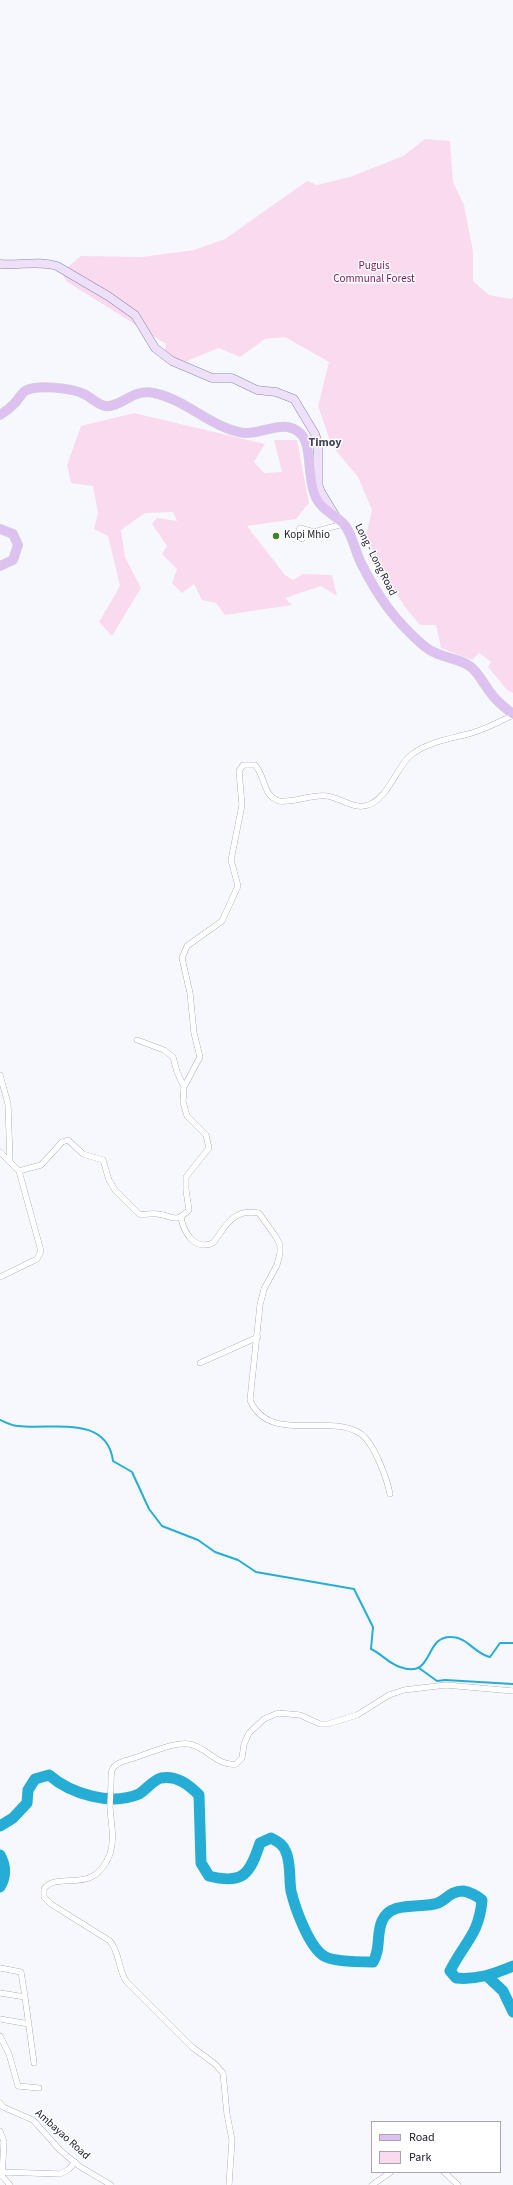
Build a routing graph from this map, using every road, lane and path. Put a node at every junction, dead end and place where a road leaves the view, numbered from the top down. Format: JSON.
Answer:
{"nodes":[{"id":1,"x":0,"y":264,"type":"edge"},
{"id":2,"x":0,"y":415,"type":"edge"},
{"id":3,"x":340,"y":521,"type":"junction"},
{"id":4,"x":0,"y":529,"type":"edge"},
{"id":5,"x":302,"y":538,"type":"dead end"},
{"id":6,"x":0,"y":566,"type":"edge"},
{"id":7,"x":513,"y":714,"type":"edge"},
{"id":8,"x":137,"y":1040,"type":"dead end"},
{"id":9,"x":0,"y":1075,"type":"edge"},
{"id":10,"x":184,"y":1086,"type":"junction"},
{"id":11,"x":0,"y":1152,"type":"edge"},
{"id":12,"x":10,"y":1162,"type":"junction"},
{"id":13,"x":19,"y":1171,"type":"junction"},
{"id":14,"x":181,"y":1218,"type":"junction"},
{"id":15,"x":0,"y":1277,"type":"edge"},
{"id":16,"x":258,"y":1337,"type":"junction"},
{"id":17,"x":200,"y":1363,"type":"dead end"},
{"id":18,"x":390,"y":1494,"type":"dead end"},
{"id":19,"x":513,"y":1691,"type":"edge"},
{"id":20,"x":0,"y":1968,"type":"edge"},
{"id":21,"x":0,"y":1993,"type":"edge"},
{"id":22,"x":25,"y":1997,"type":"junction"},
{"id":23,"x":0,"y":2020,"type":"edge"},
{"id":24,"x":29,"y":2024,"type":"junction"},
{"id":25,"x":0,"y":2036,"type":"edge"},
{"id":26,"x":34,"y":2063,"type":"dead end"},
{"id":27,"x":39,"y":2088,"type":"dead end"},
{"id":28,"x":0,"y":2103,"type":"edge"},
{"id":29,"x":0,"y":2131,"type":"edge"},
{"id":30,"x":75,"y":2162,"type":"junction"},
{"id":31,"x":2,"y":2172,"type":"junction"},
{"id":32,"x":390,"y":2173,"type":"edge"},
{"id":33,"x":445,"y":2173,"type":"edge"},
{"id":34,"x":10,"y":2185,"type":"edge"},
{"id":35,"x":111,"y":2185,"type":"edge"},
{"id":36,"x":229,"y":2185,"type":"edge"},
{"id":37,"x":372,"y":2185,"type":"edge"},
{"id":38,"x":458,"y":2185,"type":"edge"}],
"edges":[{"from":1,"to":3,"type":"street"},
{"from":2,"to":3,"type":"main road","name":"Long - Long Road"},
{"from":3,"to":5,"type":"street"},
{"from":3,"to":7,"type":"main road","name":"Long - Long Road"},
{"from":4,"to":6,"type":"main road"},
{"from":7,"to":10,"type":"street"},
{"from":8,"to":10,"type":"street"},
{"from":9,"to":12,"type":"street"},
{"from":10,"to":14,"type":"street"},
{"from":11,"to":12,"type":"street"},
{"from":12,"to":13,"type":"street"},
{"from":13,"to":14,"type":"street"},
{"from":13,"to":15,"type":"street"},
{"from":14,"to":16,"type":"street"},
{"from":16,"to":17,"type":"street"},
{"from":16,"to":18,"type":"street"},
{"from":19,"to":36,"type":"street"},
{"from":20,"to":22,"type":"street"},
{"from":21,"to":22,"type":"street"},
{"from":22,"to":24,"type":"street"},
{"from":23,"to":24,"type":"street"},
{"from":24,"to":26,"type":"street"},
{"from":25,"to":27,"type":"street"},
{"from":28,"to":30,"type":"street","name":"Ambayao Road"},
{"from":29,"to":31,"type":"street"},
{"from":30,"to":31,"type":"street"},
{"from":30,"to":35,"type":"street","name":"Ambayao Road"},
{"from":31,"to":34,"type":"street"},
{"from":32,"to":37,"type":"street"},
{"from":33,"to":38,"type":"street"}]}
